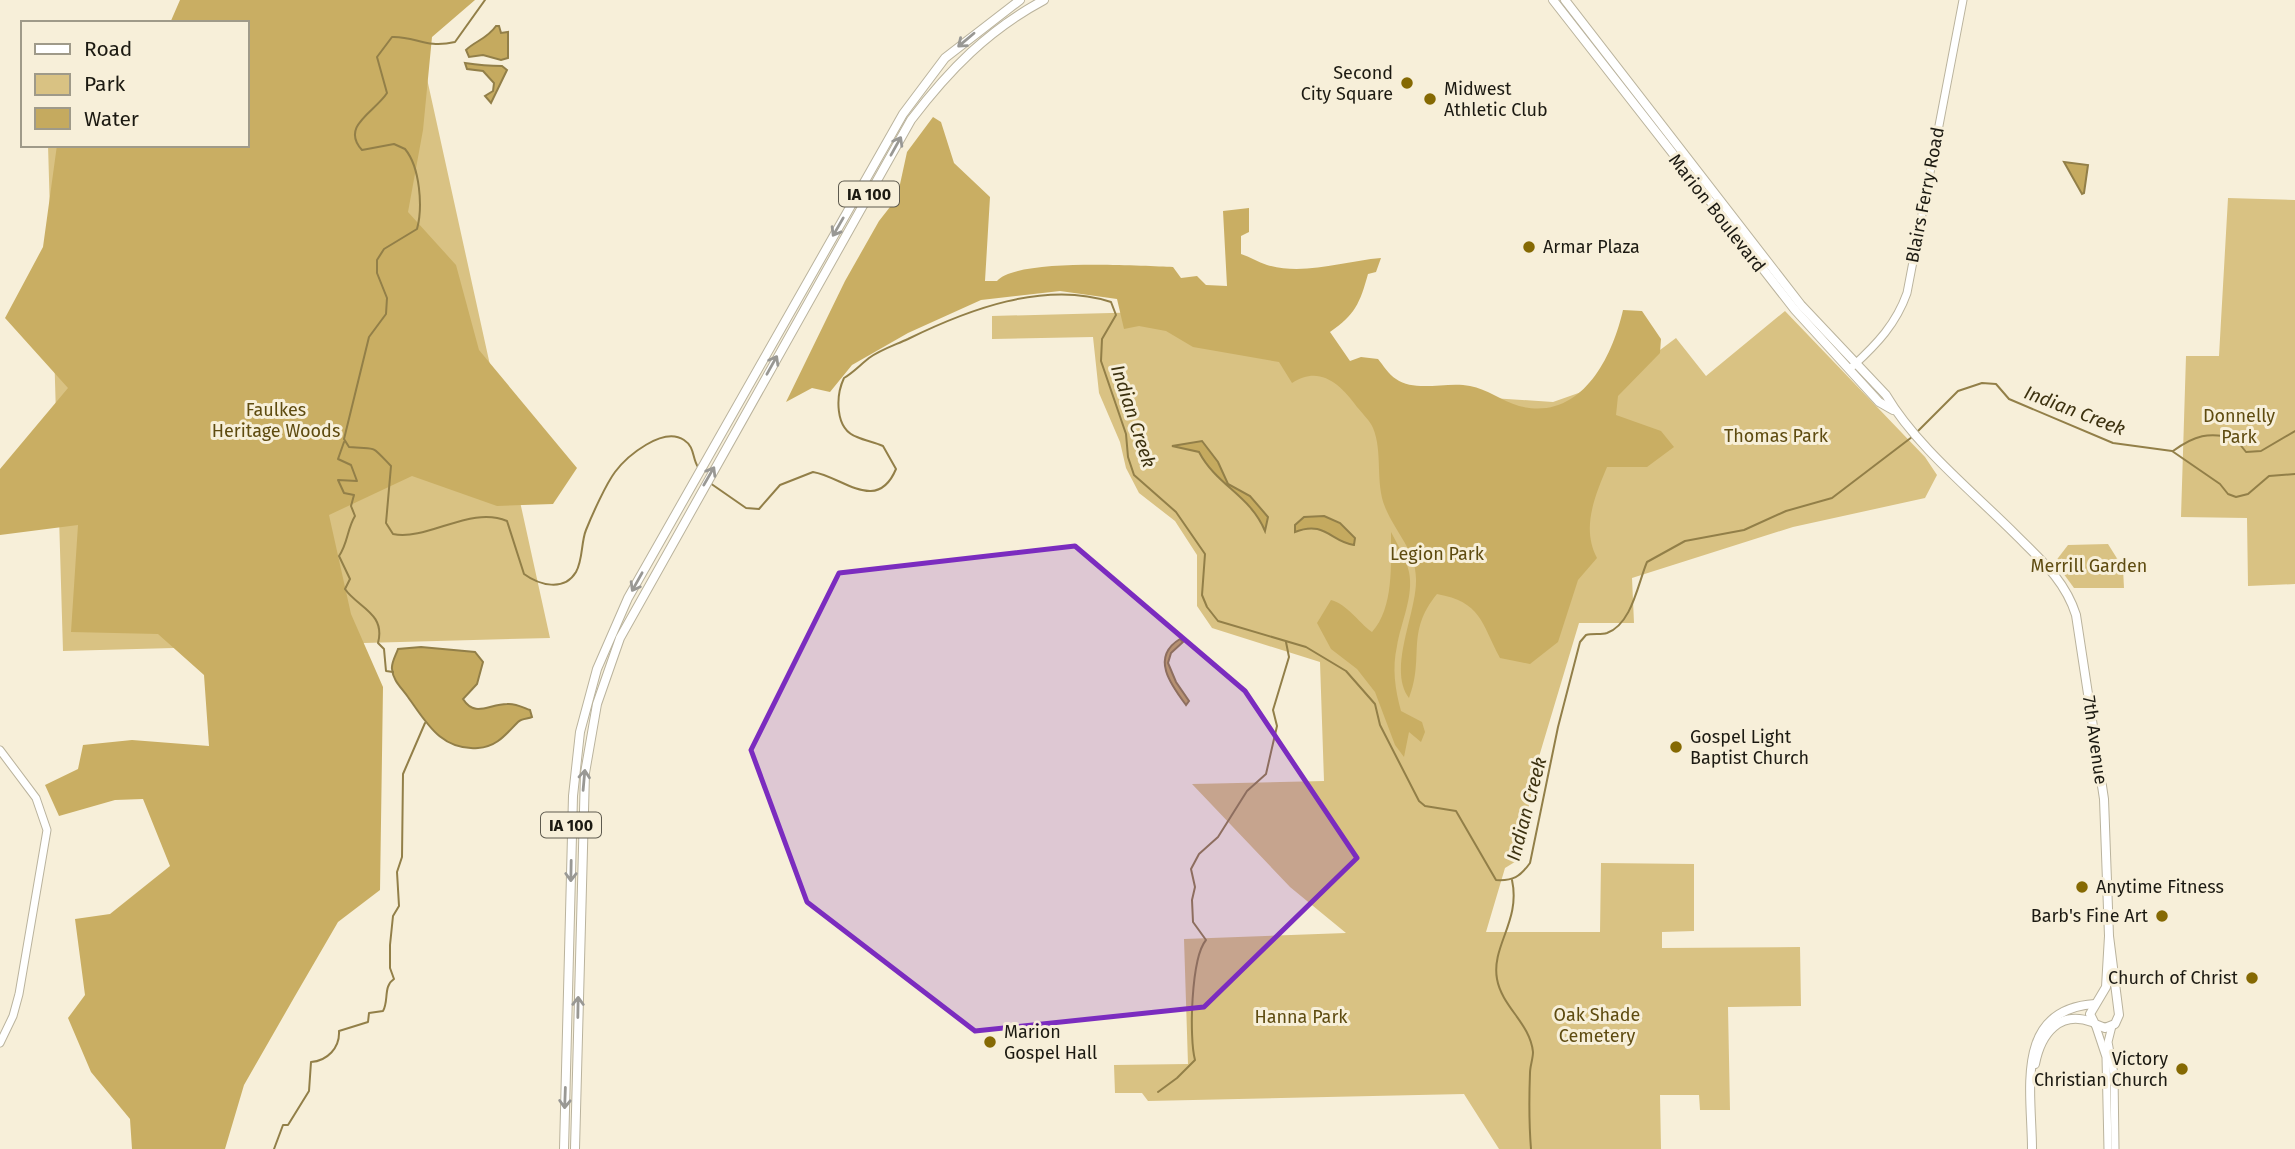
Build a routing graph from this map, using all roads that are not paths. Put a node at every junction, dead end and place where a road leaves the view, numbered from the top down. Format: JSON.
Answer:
{"nodes":[{"id":1,"x":1020,"y":0,"type":"edge"},
{"id":2,"x":1044,"y":0,"type":"edge"},
{"id":3,"x":1553,"y":0,"type":"edge"},
{"id":4,"x":1565,"y":0,"type":"edge"},
{"id":5,"x":1963,"y":0,"type":"edge"},
{"id":6,"x":1852,"y":367,"type":"junction"},
{"id":7,"x":2039,"y":558,"type":"joint"},
{"id":8,"x":0,"y":750,"type":"edge"},
{"id":9,"x":2110,"y":976,"type":"junction"},
{"id":10,"x":2094,"y":1003,"type":"junction"},
{"id":11,"x":2115,"y":1005,"type":"junction"},
{"id":12,"x":2094,"y":1023,"type":"junction"},
{"id":13,"x":2112,"y":1026,"type":"junction"},
{"id":14,"x":2045,"y":1031,"type":"junction"},
{"id":15,"x":0,"y":1043,"type":"edge"},
{"id":16,"x":564,"y":1149,"type":"edge"},
{"id":17,"x":575,"y":1149,"type":"edge"},
{"id":18,"x":2032,"y":1149,"type":"edge"},
{"id":19,"x":2108,"y":1149,"type":"edge"},
{"id":20,"x":2115,"y":1149,"type":"edge"}],
"edges":[{"from":1,"to":16,"type":"main road","number":"IA 100","one_way":true},
{"from":17,"to":2,"type":"main road","number":"IA 100","one_way":true},
{"from":3,"to":6,"type":"main road","name":"Marion Boulevard"},
{"from":4,"to":6,"type":"main road","name":"Marion Boulevard"},
{"from":5,"to":6,"type":"main road","name":"Blairs Ferry Road"},
{"from":6,"to":7,"type":"main road","name":"Marion Boulevard"},
{"from":7,"to":9,"type":"main road","name":"7th Avenue"},
{"from":8,"to":15,"type":"main road"},
{"from":9,"to":10,"type":"main road"},
{"from":9,"to":11,"type":"main road","name":"7th Avenue"},
{"from":10,"to":11,"type":"main road"},
{"from":10,"to":12,"type":"main road"},
{"from":10,"to":14,"type":"main road"},
{"from":11,"to":13,"type":"main road"},
{"from":12,"to":13,"type":"main road"},
{"from":12,"to":14,"type":"main road"},
{"from":12,"to":19,"type":"main road"},
{"from":13,"to":20,"type":"main road"},
{"from":14,"to":18,"type":"main road"}]}
